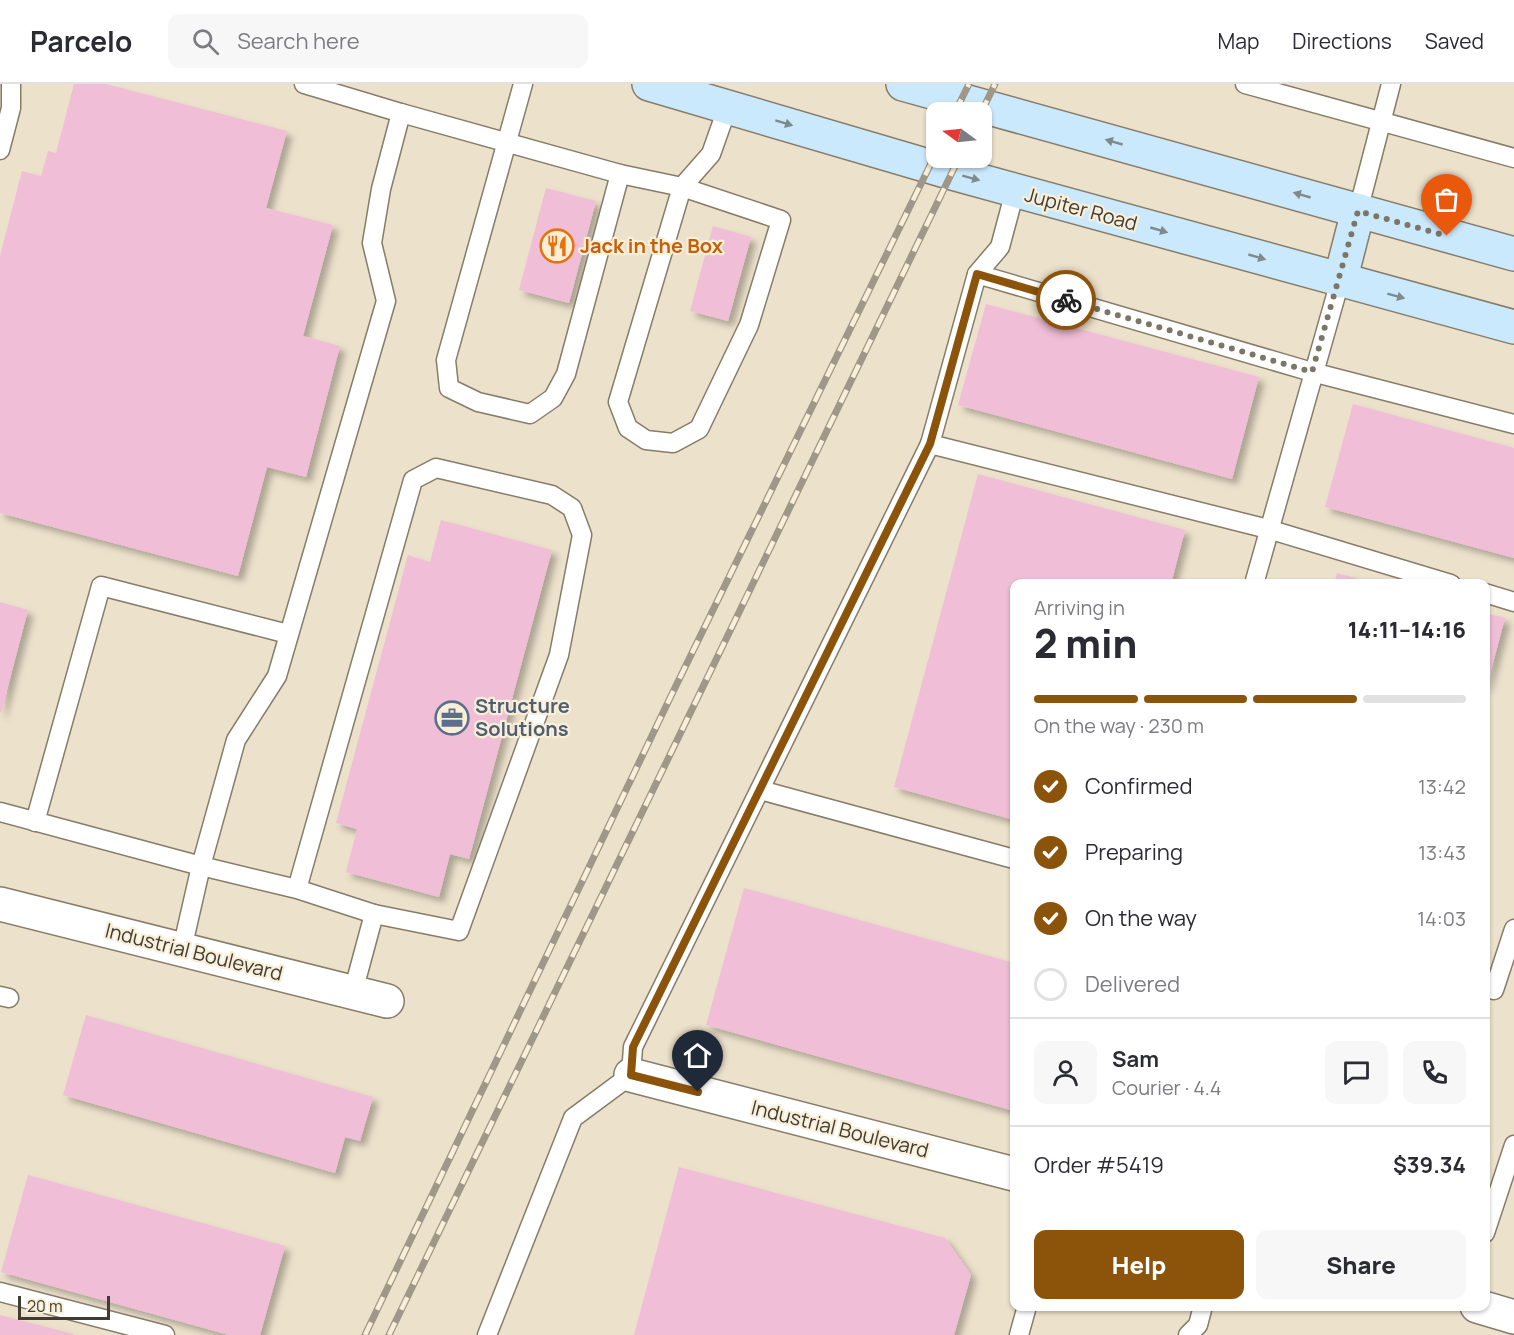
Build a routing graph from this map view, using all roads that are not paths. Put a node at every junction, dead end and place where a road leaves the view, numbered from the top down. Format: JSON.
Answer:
{"nodes":[{"id":1,"x":11,"y":84,"type":"edge"},
{"id":2,"x":304,"y":84,"type":"edge"},
{"id":3,"x":523,"y":84,"type":"edge"},
{"id":4,"x":649,"y":84,"type":"edge"},
{"id":5,"x":903,"y":84,"type":"edge"},
{"id":6,"x":1245,"y":84,"type":"edge"},
{"id":7,"x":1391,"y":84,"type":"edge"},
{"id":8,"x":339,"y":89,"type":"edge"},
{"id":9,"x":733,"y":95,"type":"edge"},
{"id":10,"x":401,"y":112,"type":"junction"},
{"id":11,"x":1382,"y":122,"type":"junction"},
{"id":12,"x":507,"y":142,"type":"junction"},
{"id":13,"x":0,"y":150,"type":"edge"},
{"id":14,"x":1514,"y":158,"type":"edge"},
{"id":15,"x":620,"y":174,"type":"junction"},
{"id":16,"x":682,"y":187,"type":"junction"},
{"id":17,"x":1016,"y":190,"type":"junction"},
{"id":18,"x":1358,"y":211,"type":"junction"},
{"id":19,"x":1514,"y":254,"type":"edge"},
{"id":20,"x":977,"y":274,"type":"junction"},
{"id":21,"x":1340,"y":280,"type":"junction"},
{"id":22,"x":1514,"y":327,"type":"edge"},
{"id":23,"x":1312,"y":372,"type":"junction"},
{"id":24,"x":1514,"y":424,"type":"edge"},
{"id":25,"x":930,"y":444,"type":"junction"},
{"id":26,"x":1268,"y":529,"type":"junction"},
{"id":27,"x":1255,"y":579,"type":"edge"},
{"id":28,"x":1434,"y":579,"type":"edge"},
{"id":29,"x":1490,"y":595,"type":"edge"},
{"id":30,"x":1514,"y":602,"type":"edge"},
{"id":31,"x":288,"y":634,"type":"junction"},
{"id":32,"x":760,"y":790,"type":"junction"},
{"id":33,"x":0,"y":812,"type":"edge"},
{"id":34,"x":35,"y":822,"type":"junction"},
{"id":35,"x":1010,"y":858,"type":"edge"},
{"id":36,"x":201,"y":866,"type":"junction"},
{"id":37,"x":297,"y":889,"type":"junction"},
{"id":38,"x":0,"y":904,"type":"edge"},
{"id":39,"x":374,"y":914,"type":"junction"},
{"id":40,"x":1514,"y":929,"type":"edge"},
{"id":41,"x":182,"y":949,"type":"junction"},
{"id":42,"x":1490,"y":989,"type":"edge"},
{"id":43,"x":353,"y":992,"type":"junction"},
{"id":44,"x":387,"y":1001,"type":"dead end"},
{"id":45,"x":631,"y":1075,"type":"junction"},
{"id":46,"x":1514,"y":1145,"type":"edge"},
{"id":47,"x":1010,"y":1172,"type":"edge"},
{"id":48,"x":1490,"y":1218,"type":"edge"},
{"id":49,"x":0,"y":1292,"type":"edge"},
{"id":50,"x":1490,"y":1310,"type":"edge"},
{"id":51,"x":1026,"y":1311,"type":"edge"},
{"id":52,"x":1202,"y":1311,"type":"edge"},
{"id":53,"x":1514,"y":1317,"type":"edge"},
{"id":54,"x":165,"y":1335,"type":"edge"},
{"id":55,"x":487,"y":1335,"type":"edge"},
{"id":56,"x":1019,"y":1335,"type":"edge"},
{"id":57,"x":1188,"y":1335,"type":"edge"}],
"edges":[{"from":1,"to":13,"type":"lane"},
{"from":2,"to":8,"type":"lane"},
{"from":3,"to":12,"type":"lane"},
{"from":4,"to":9,"type":"main road","name":"Jupiter Road"},
{"from":18,"to":5,"type":"main road","one_way":true},
{"from":6,"to":11,"type":"lane"},
{"from":7,"to":11,"type":"lane"},
{"from":8,"to":10,"type":"lane"},
{"from":9,"to":16,"type":"lane"},
{"from":9,"to":17,"type":"main road","name":"Jupiter Road","one_way":true},
{"from":10,"to":12,"type":"lane"},
{"from":10,"to":31,"type":"lane"},
{"from":11,"to":14,"type":"lane"},
{"from":11,"to":18,"type":"lane"},
{"from":12,"to":15,"type":"lane"},
{"from":12,"to":15,"type":"lane"},
{"from":15,"to":16,"type":"lane"},
{"from":16,"to":16,"type":"lane"},
{"from":17,"to":20,"type":"lane"},
{"from":17,"to":21,"type":"main road","name":"Jupiter Road","one_way":true},
{"from":18,"to":19,"type":"main road"},
{"from":18,"to":21,"type":"main road"},
{"from":20,"to":23,"type":"lane"},
{"from":20,"to":25,"type":"lane"},
{"from":21,"to":22,"type":"main road","name":"Jupiter Road","one_way":true},
{"from":21,"to":23,"type":"lane"},
{"from":23,"to":24,"type":"lane"},
{"from":23,"to":26,"type":"lane"},
{"from":25,"to":26,"type":"lane"},
{"from":25,"to":32,"type":"lane"},
{"from":26,"to":27,"type":"lane"},
{"from":26,"to":28,"type":"lane"},
{"from":29,"to":30,"type":"lane"},
{"from":31,"to":34,"type":"lane"},
{"from":31,"to":36,"type":"lane"},
{"from":32,"to":35,"type":"lane"},
{"from":32,"to":45,"type":"lane"},
{"from":33,"to":34,"type":"lane"},
{"from":34,"to":36,"type":"lane"},
{"from":36,"to":37,"type":"lane"},
{"from":36,"to":41,"type":"lane"},
{"from":37,"to":39,"type":"lane"},
{"from":37,"to":39,"type":"lane"},
{"from":38,"to":41,"type":"street","name":"Industrial Boulevard"},
{"from":39,"to":43,"type":"lane"},
{"from":40,"to":42,"type":"lane"},
{"from":41,"to":43,"type":"street","name":"Industrial Boulevard"},
{"from":43,"to":44,"type":"street","name":"Industrial Boulevard"},
{"from":45,"to":47,"type":"street","name":"Industrial Boulevard"},
{"from":45,"to":55,"type":"lane"},
{"from":46,"to":48,"type":"lane"},
{"from":49,"to":54,"type":"lane"},
{"from":50,"to":53,"type":"street"},
{"from":51,"to":56,"type":"lane"},
{"from":52,"to":57,"type":"lane"}]}
